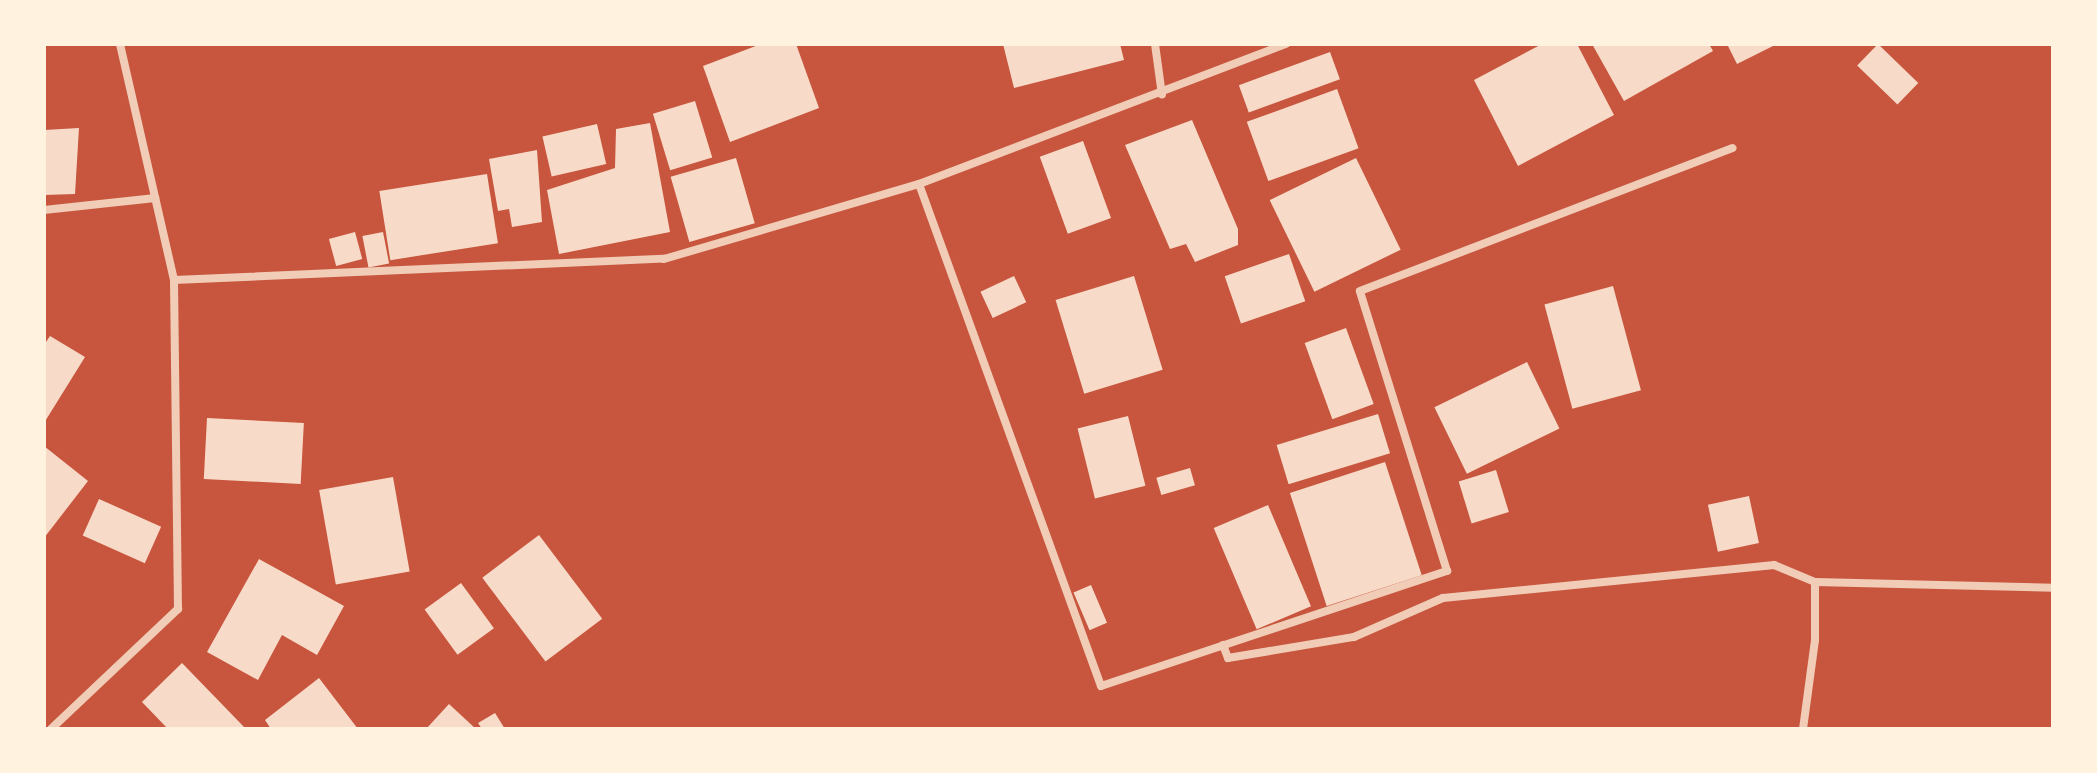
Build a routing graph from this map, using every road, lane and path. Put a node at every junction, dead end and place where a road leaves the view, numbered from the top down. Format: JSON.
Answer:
{"nodes":[{"id":1,"x":120,"y":44,"type":"edge"},
{"id":2,"x":1155,"y":44,"type":"edge"},
{"id":3,"x":1286,"y":44,"type":"edge"},
{"id":4,"x":1162,"y":95,"type":"junction"},
{"id":5,"x":1733,"y":148,"type":"dead end"},
{"id":6,"x":919,"y":184,"type":"junction"},
{"id":7,"x":155,"y":198,"type":"junction"},
{"id":8,"x":44,"y":210,"type":"edge"},
{"id":9,"x":174,"y":280,"type":"junction"},
{"id":10,"x":1815,"y":582,"type":"junction"},
{"id":11,"x":2053,"y":588,"type":"edge"},
{"id":12,"x":1223,"y":645,"type":"junction"},
{"id":13,"x":51,"y":729,"type":"edge"},
{"id":14,"x":1803,"y":729,"type":"edge"}],
"edges":[{"from":1,"to":7,"type":"street"},
{"from":2,"to":4,"type":"street"},
{"from":3,"to":4,"type":"street"},
{"from":4,"to":6,"type":"street"},
{"from":5,"to":12,"type":"street"},
{"from":6,"to":9,"type":"street"},
{"from":6,"to":12,"type":"street"},
{"from":7,"to":8,"type":"street"},
{"from":7,"to":9,"type":"street"},
{"from":9,"to":13,"type":"street"},
{"from":10,"to":11,"type":"street"},
{"from":10,"to":12,"type":"street"},
{"from":10,"to":14,"type":"street"}]}
